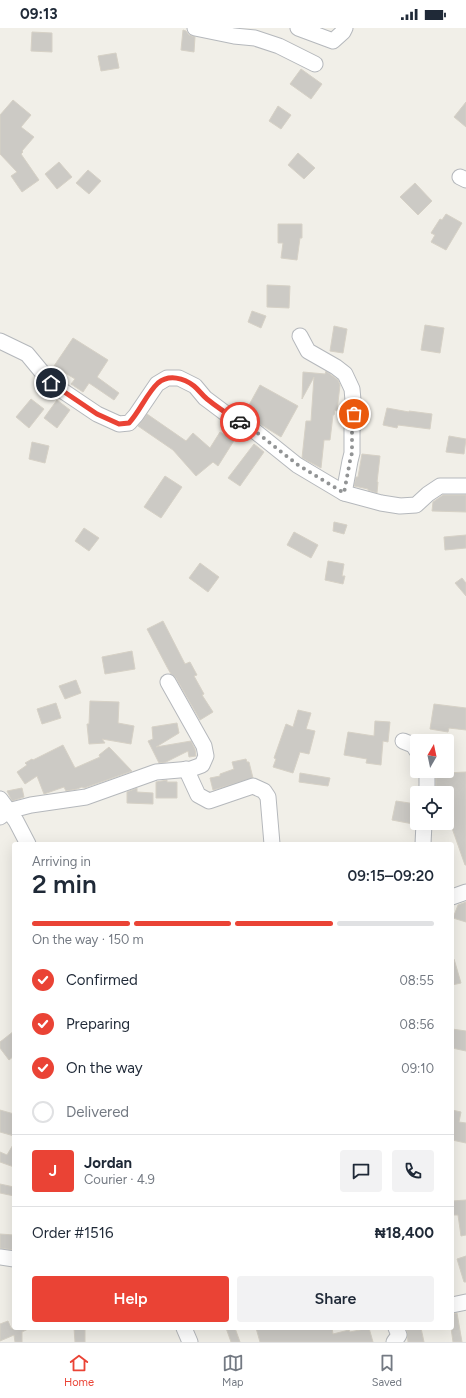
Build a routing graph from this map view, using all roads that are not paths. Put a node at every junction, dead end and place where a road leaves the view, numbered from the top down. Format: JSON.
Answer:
{"nodes":[{"id":1,"x":195,"y":28,"type":"edge"},
{"id":2,"x":298,"y":28,"type":"edge"},
{"id":3,"x":345,"y":28,"type":"edge"},
{"id":4,"x":315,"y":64,"type":"dead end"},
{"id":5,"x":300,"y":336,"type":"dead end"},
{"id":6,"x":0,"y":341,"type":"edge"},
{"id":7,"x":466,"y":486,"type":"edge"},
{"id":8,"x":344,"y":493,"type":"junction"},
{"id":9,"x":168,"y":682,"type":"dead end"},
{"id":10,"x":403,"y":741,"type":"dead end"},
{"id":11,"x":410,"y":744,"type":"edge"},
{"id":12,"x":186,"y":770,"type":"junction"},
{"id":13,"x":3,"y":809,"type":"edge"},
{"id":14,"x":424,"y":830,"type":"edge"},
{"id":15,"x":27,"y":842,"type":"edge"},
{"id":16,"x":272,"y":842,"type":"edge"},
{"id":17,"x":423,"y":842,"type":"edge"},
{"id":18,"x":466,"y":892,"type":"edge"},
{"id":19,"x":454,"y":896,"type":"edge"},
{"id":20,"x":0,"y":1257,"type":"edge"},
{"id":21,"x":12,"y":1259,"type":"edge"},
{"id":22,"x":466,"y":1302,"type":"edge"},
{"id":23,"x":454,"y":1305,"type":"edge"},
{"id":24,"x":185,"y":1330,"type":"edge"},
{"id":25,"x":397,"y":1330,"type":"edge"},
{"id":26,"x":190,"y":1342,"type":"edge"},
{"id":27,"x":394,"y":1342,"type":"edge"}],
"edges":[{"from":1,"to":4,"type":"street"},
{"from":2,"to":3,"type":"street"},
{"from":5,"to":8,"type":"street"},
{"from":6,"to":8,"type":"street"},
{"from":7,"to":8,"type":"street"},
{"from":9,"to":12,"type":"street"},
{"from":10,"to":11,"type":"street"},
{"from":12,"to":13,"type":"street"},
{"from":12,"to":16,"type":"street"},
{"from":13,"to":15,"type":"street"},
{"from":14,"to":17,"type":"street"},
{"from":18,"to":19,"type":"street"},
{"from":20,"to":21,"type":"street"},
{"from":22,"to":23,"type":"street"},
{"from":24,"to":26,"type":"street"},
{"from":25,"to":27,"type":"street"}]}
